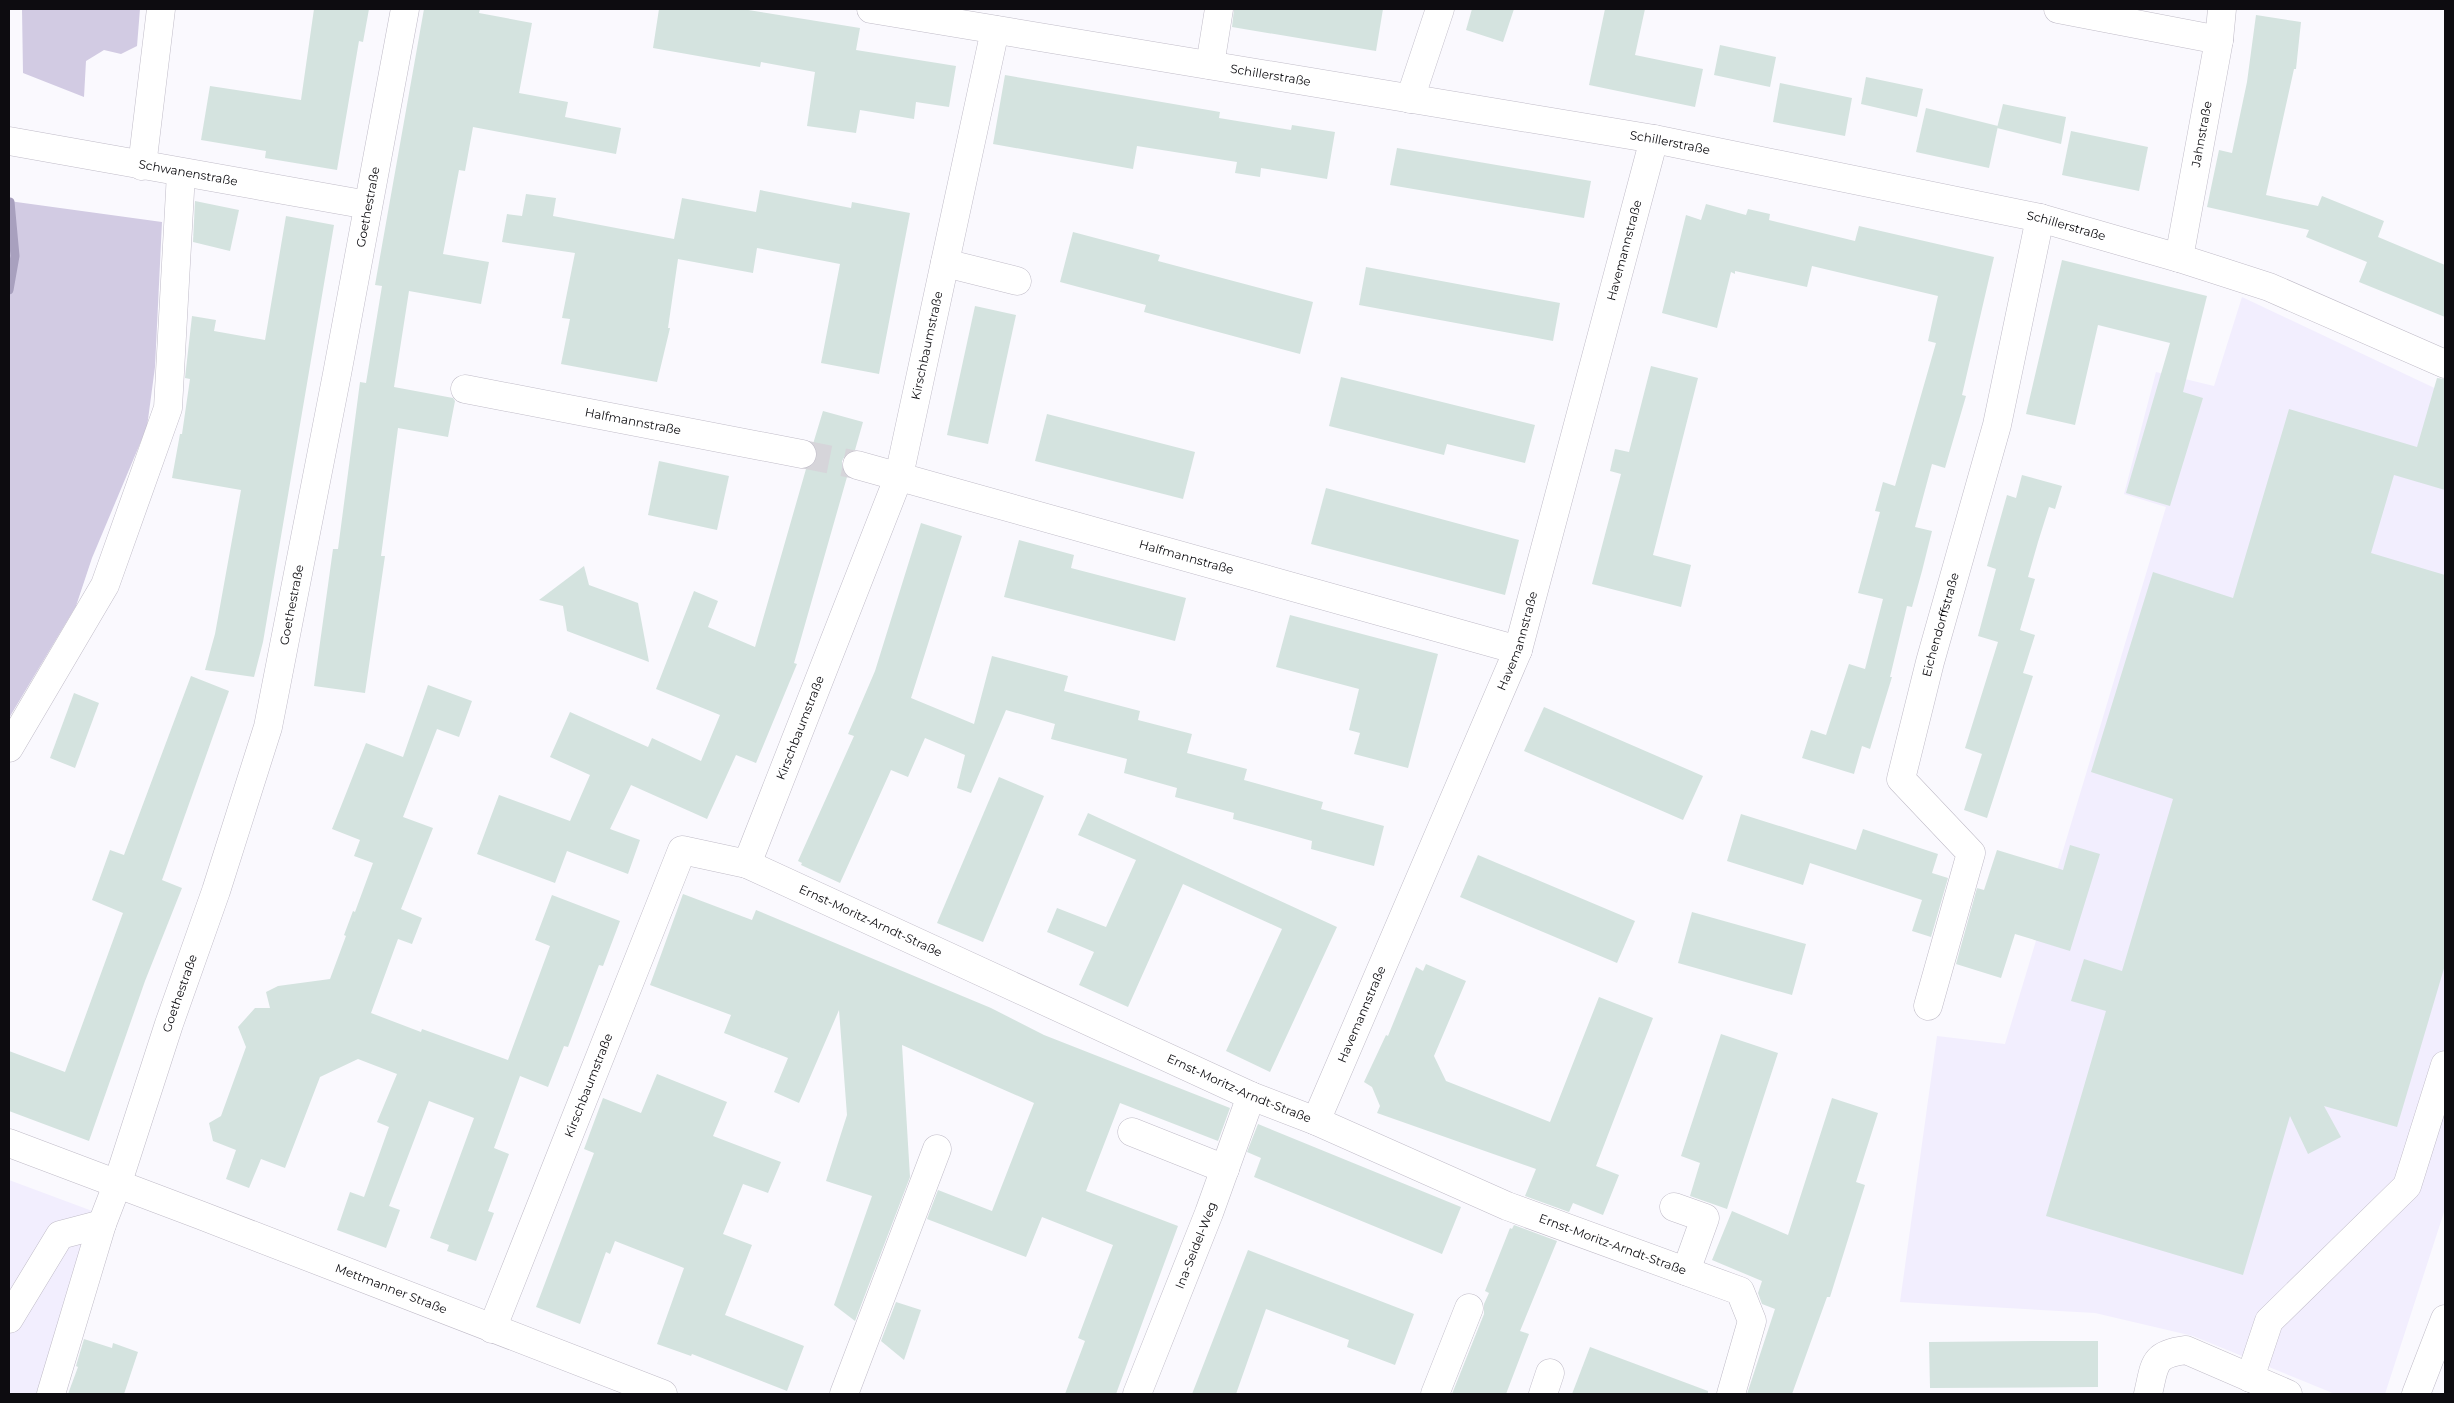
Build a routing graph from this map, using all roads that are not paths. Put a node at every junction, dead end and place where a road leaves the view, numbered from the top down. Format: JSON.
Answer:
{"nodes":[{"id":1,"x":161,"y":9,"type":"edge"},
{"id":2,"x":405,"y":9,"type":"edge"},
{"id":3,"x":871,"y":9,"type":"edge"},
{"id":4,"x":1219,"y":9,"type":"edge"},
{"id":5,"x":1440,"y":9,"type":"edge"},
{"id":6,"x":2058,"y":9,"type":"edge"},
{"id":7,"x":2222,"y":9,"type":"edge"},
{"id":8,"x":995,"y":30,"type":"junction"},
{"id":9,"x":2219,"y":40,"type":"junction"},
{"id":10,"x":1210,"y":65,"type":"junction"},
{"id":11,"x":1410,"y":99,"type":"junction"},
{"id":12,"x":1654,"y":138,"type":"junction"},
{"id":13,"x":9,"y":141,"type":"edge"},
{"id":14,"x":142,"y":166,"type":"junction"},
{"id":15,"x":182,"y":173,"type":"junction"},
{"id":16,"x":368,"y":205,"type":"junction"},
{"id":17,"x":2040,"y":218,"type":"junction"},
{"id":18,"x":2179,"y":258,"type":"junction"},
{"id":19,"x":945,"y":262,"type":"junction"},
{"id":20,"x":1016,"y":281,"type":"dead end"},
{"id":21,"x":2445,"y":364,"type":"edge"},
{"id":22,"x":465,"y":389,"type":"dead end"},
{"id":23,"x":802,"y":454,"type":"tunnel mouth"},
{"id":24,"x":857,"y":465,"type":"tunnel mouth"},
{"id":25,"x":899,"y":476,"type":"junction"},
{"id":26,"x":1518,"y":650,"type":"junction"},
{"id":27,"x":9,"y":748,"type":"edge"},
{"id":28,"x":747,"y":864,"type":"junction"},
{"id":29,"x":1928,"y":1006,"type":"dead end"},
{"id":30,"x":2445,"y":1065,"type":"edge"},
{"id":31,"x":1251,"y":1096,"type":"junction"},
{"id":32,"x":1316,"y":1121,"type":"junction"},
{"id":33,"x":1132,"y":1132,"type":"dead end"},
{"id":34,"x":9,"y":1143,"type":"edge"},
{"id":35,"x":937,"y":1148,"type":"dead end"},
{"id":36,"x":1225,"y":1169,"type":"junction"},
{"id":37,"x":117,"y":1185,"type":"junction"},
{"id":38,"x":1674,"y":1207,"type":"dead end"},
{"id":39,"x":102,"y":1224,"type":"junction"},
{"id":40,"x":1686,"y":1271,"type":"junction"},
{"id":41,"x":1469,"y":1308,"type":"dead end"},
{"id":42,"x":9,"y":1319,"type":"edge"},
{"id":43,"x":2445,"y":1319,"type":"edge"},
{"id":44,"x":492,"y":1329,"type":"junction"},
{"id":45,"x":2250,"y":1378,"type":"junction"},
{"id":46,"x":51,"y":1394,"type":"edge"},
{"id":47,"x":663,"y":1394,"type":"edge"},
{"id":48,"x":844,"y":1394,"type":"edge"},
{"id":49,"x":1138,"y":1394,"type":"edge"},
{"id":50,"x":1434,"y":1394,"type":"edge"},
{"id":51,"x":1731,"y":1394,"type":"edge"},
{"id":52,"x":2148,"y":1394,"type":"edge"},
{"id":53,"x":2288,"y":1394,"type":"edge"},
{"id":54,"x":2416,"y":1394,"type":"edge"}],
"edges":[{"from":1,"to":14,"type":"street"},
{"from":2,"to":16,"type":"street","name":"Goethestraße"},
{"from":3,"to":8,"type":"street","name":"Schillerstraße"},
{"from":4,"to":10,"type":"street"},
{"from":5,"to":11,"type":"street"},
{"from":6,"to":9,"type":"street"},
{"from":7,"to":9,"type":"street","name":"Jahnstraße"},
{"from":8,"to":10,"type":"street","name":"Schillerstraße"},
{"from":8,"to":19,"type":"street","name":"Kirschbaumstraße"},
{"from":9,"to":18,"type":"street","name":"Jahnstraße"},
{"from":10,"to":11,"type":"street","name":"Schillerstraße"},
{"from":11,"to":12,"type":"street","name":"Schillerstraße"},
{"from":12,"to":17,"type":"street","name":"Schillerstraße"},
{"from":12,"to":26,"type":"street","name":"Havemannstraße"},
{"from":13,"to":14,"type":"street","name":"Schwanenstraße"},
{"from":14,"to":15,"type":"street","name":"Schwanenstraße"},
{"from":15,"to":16,"type":"street","name":"Schwanenstraße"},
{"from":15,"to":27,"type":"street"},
{"from":16,"to":37,"type":"street","name":"Goethestraße"},
{"from":17,"to":18,"type":"street","name":"Schillerstraße"},
{"from":17,"to":29,"type":"street","name":"Eichendorffstraße"},
{"from":18,"to":21,"type":"street","name":"Schillerstraße"},
{"from":19,"to":20,"type":"street"},
{"from":19,"to":25,"type":"street","name":"Kirschbaumstraße"},
{"from":22,"to":23,"type":"street","name":"Halfmannstraße"},
{"from":24,"to":25,"type":"street","name":"Halfmannstraße"},
{"from":25,"to":26,"type":"street","name":"Halfmannstraße"},
{"from":25,"to":28,"type":"street","name":"Kirschbaumstraße"},
{"from":26,"to":32,"type":"street","name":"Havemannstraße"},
{"from":28,"to":31,"type":"street","name":"Ernst-Moritz-Arndt-Straße"},
{"from":28,"to":44,"type":"street","name":"Kirschbaumstraße"},
{"from":30,"to":45,"type":"street"},
{"from":31,"to":32,"type":"street","name":"Ernst-Moritz-Arndt-Straße"},
{"from":31,"to":36,"type":"street","name":"Ina-Seidel-Weg"},
{"from":32,"to":40,"type":"street","name":"Ernst-Moritz-Arndt-Straße"},
{"from":33,"to":36,"type":"street"},
{"from":34,"to":37,"type":"street","name":"Mettmanner Straße"},
{"from":35,"to":48,"type":"street"},
{"from":36,"to":49,"type":"street","name":"Ina-Seidel-Weg"},
{"from":37,"to":39,"type":"street"},
{"from":37,"to":44,"type":"street","name":"Mettmanner Straße"},
{"from":38,"to":40,"type":"street"},
{"from":39,"to":42,"type":"street"},
{"from":39,"to":46,"type":"street"},
{"from":40,"to":51,"type":"street","name":"Ernst-Moritz-Arndt-Straße"},
{"from":41,"to":50,"type":"street"},
{"from":43,"to":54,"type":"street"},
{"from":44,"to":47,"type":"street","name":"Mettmanner Straße"},
{"from":45,"to":52,"type":"street"},
{"from":45,"to":53,"type":"street"}]}
